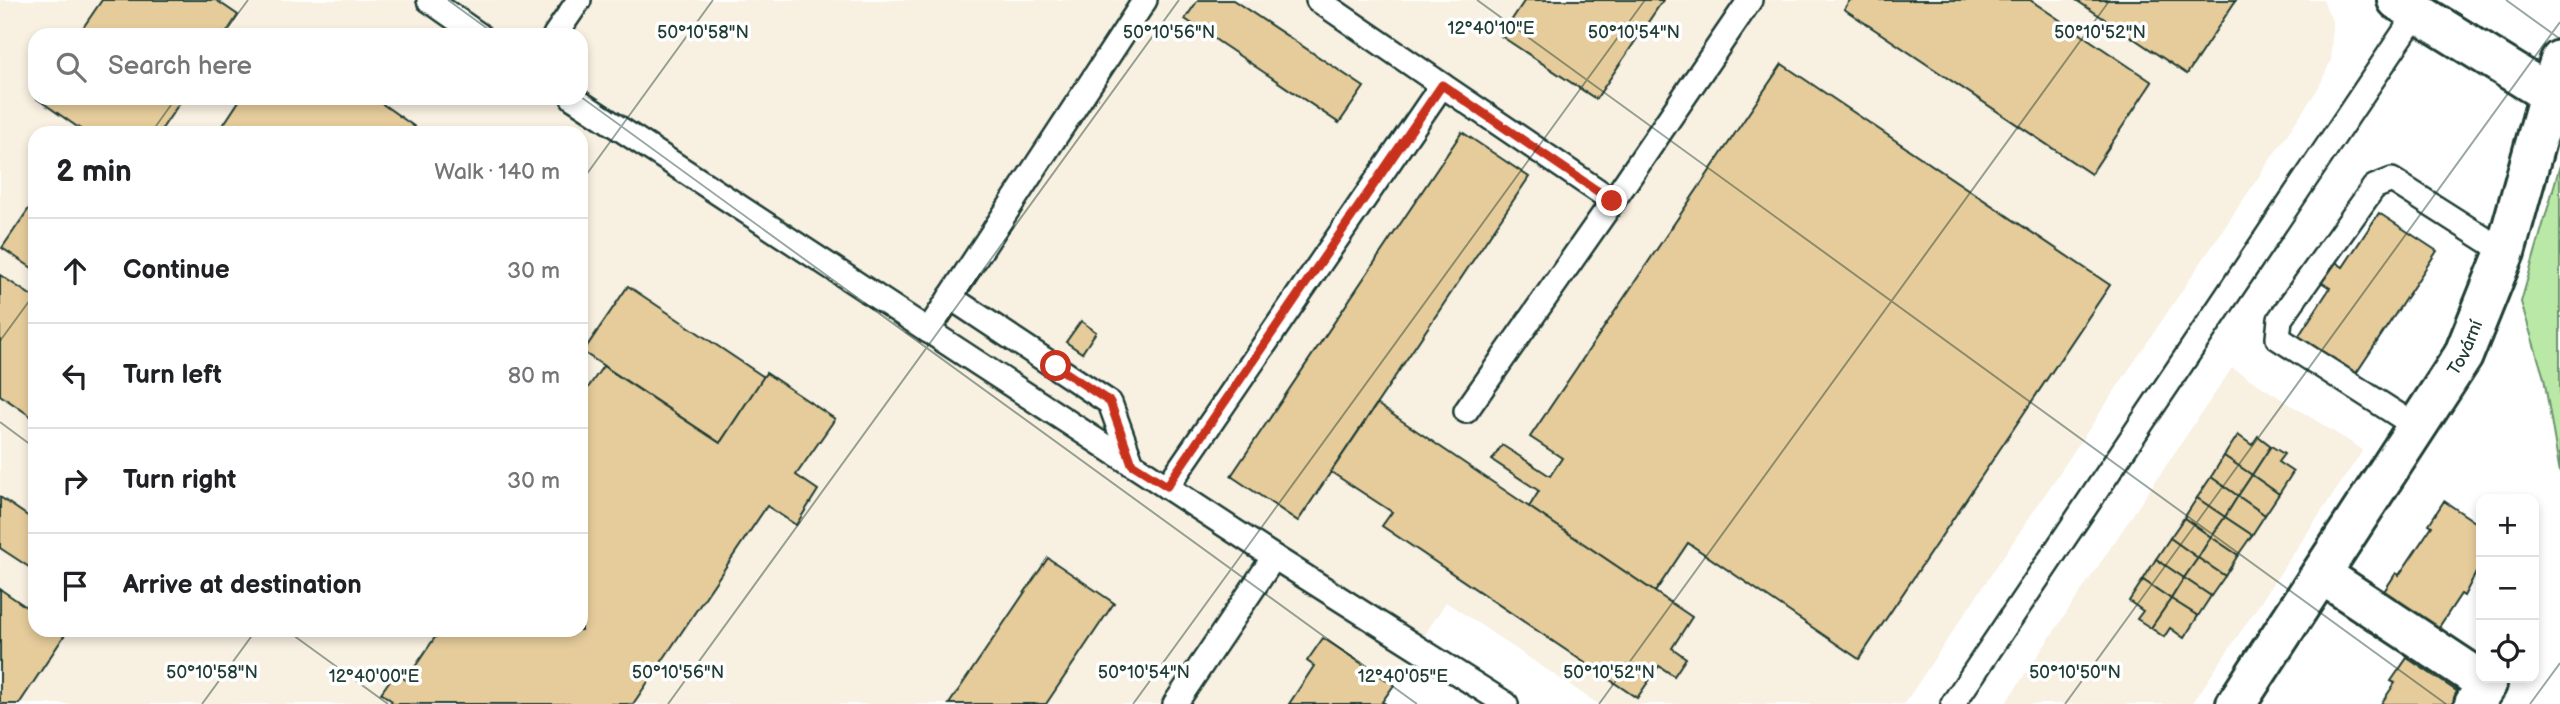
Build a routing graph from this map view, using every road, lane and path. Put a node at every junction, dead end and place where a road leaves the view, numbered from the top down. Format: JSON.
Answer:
{"nodes":[{"id":1,"x":429,"y":0,"type":"edge"},
{"id":2,"x":579,"y":0,"type":"edge"},
{"id":3,"x":1145,"y":0,"type":"edge"},
{"id":4,"x":1318,"y":0,"type":"edge"},
{"id":5,"x":1750,"y":0,"type":"edge"},
{"id":6,"x":2407,"y":7,"type":"edge"},
{"id":7,"x":469,"y":28,"type":"edge"},
{"id":8,"x":560,"y":28,"type":"edge"},
{"id":9,"x":2555,"y":77,"type":"edge"},
{"id":10,"x":1442,"y":85,"type":"junction"},
{"id":11,"x":584,"y":105,"type":"edge"},
{"id":12,"x":1612,"y":201,"type":"junction"},
{"id":13,"x":2505,"y":251,"type":"junction"},
{"id":14,"x":950,"y":297,"type":"junction"},
{"id":15,"x":928,"y":331,"type":"junction"},
{"id":16,"x":1466,"y":411,"type":"dead end"},
{"id":17,"x":2417,"y":427,"type":"junction"},
{"id":18,"x":1132,"y":464,"type":"junction"},
{"id":19,"x":1167,"y":486,"type":"junction"},
{"id":20,"x":1274,"y":557,"type":"junction"},
{"id":21,"x":2321,"y":574,"type":"junction"},
{"id":22,"x":1175,"y":704,"type":"edge"},
{"id":23,"x":1506,"y":704,"type":"edge"},
{"id":24,"x":1953,"y":704,"type":"edge"},
{"id":25,"x":2236,"y":704,"type":"edge"},
{"id":26,"x":2474,"y":704,"type":"edge"}],
"edges":[{"from":1,"to":7,"type":"lane"},
{"from":2,"to":8,"type":"lane"},
{"from":3,"to":14,"type":"lane"},
{"from":4,"to":10,"type":"lane"},
{"from":5,"to":12,"type":"lane"},
{"from":6,"to":9,"type":"street"},
{"from":6,"to":24,"type":"lane"},
{"from":9,"to":13,"type":"street","name":"Tovární"},
{"from":10,"to":12,"type":"lane"},
{"from":10,"to":19,"type":"lane"},
{"from":11,"to":15,"type":"lane"},
{"from":12,"to":16,"type":"lane"},
{"from":13,"to":17,"type":"street","name":"Tovární"},
{"from":13,"to":17,"type":"lane"},
{"from":14,"to":15,"type":"lane"},
{"from":14,"to":18,"type":"lane"},
{"from":15,"to":18,"type":"lane"},
{"from":17,"to":21,"type":"street","name":"Tovární"},
{"from":18,"to":19,"type":"lane"},
{"from":19,"to":20,"type":"lane"},
{"from":20,"to":22,"type":"lane"},
{"from":20,"to":23,"type":"lane"},
{"from":21,"to":25,"type":"street","name":"Tovární"},
{"from":21,"to":26,"type":"street"}]}
